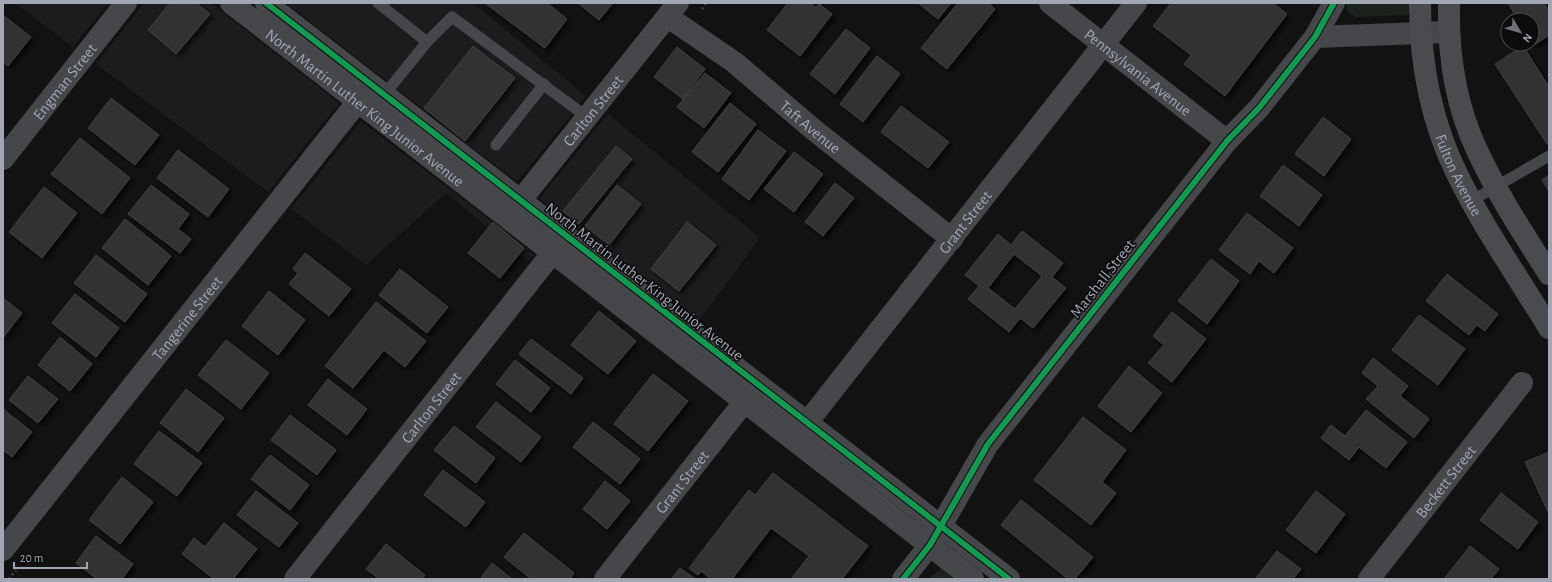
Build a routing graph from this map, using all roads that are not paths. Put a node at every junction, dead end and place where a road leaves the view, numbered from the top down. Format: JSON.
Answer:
{"nodes":[{"id":1,"x":126,"y":3,"type":"edge"},
{"id":2,"x":231,"y":3,"type":"edge"},
{"id":3,"x":266,"y":3,"type":"edge"},
{"id":4,"x":378,"y":3,"type":"edge"},
{"id":5,"x":1050,"y":3,"type":"edge"},
{"id":6,"x":1136,"y":3,"type":"edge"},
{"id":7,"x":1334,"y":3,"type":"edge"},
{"id":8,"x":1420,"y":3,"type":"edge"},
{"id":9,"x":1449,"y":3,"type":"edge"},
{"id":10,"x":673,"y":10,"type":"edge"},
{"id":11,"x":1420,"y":32,"type":"junction"},
{"id":12,"x":1448,"y":32,"type":"junction"},
{"id":13,"x":1315,"y":37,"type":"junction"},
{"id":14,"x":427,"y":42,"type":"junction"},
{"id":15,"x":1104,"y":45,"type":"junction"},
{"id":16,"x":544,"y":84,"type":"junction"},
{"id":17,"x":371,"y":94,"type":"junction"},
{"id":18,"x":587,"y":117,"type":"junction"},
{"id":19,"x":1227,"y":141,"type":"junction"},
{"id":20,"x":496,"y":145,"type":"dead end"},
{"id":21,"x":1549,"y":156,"type":"edge"},
{"id":22,"x":3,"y":159,"type":"edge"},
{"id":23,"x":1495,"y":187,"type":"junction"},
{"id":24,"x":1471,"y":200,"type":"junction"},
{"id":25,"x":513,"y":209,"type":"junction"},
{"id":26,"x":566,"y":236,"type":"junction"},
{"id":27,"x":952,"y":239,"type":"junction"},
{"id":28,"x":552,"y":253,"type":"junction"},
{"id":29,"x":1549,"y":274,"type":"edge"},
{"id":30,"x":1549,"y":328,"type":"edge"},
{"id":31,"x":1522,"y":383,"type":"dead end"},
{"id":32,"x":758,"y":385,"type":"junction"},
{"id":33,"x":744,"y":402,"type":"junction"},
{"id":34,"x":807,"y":423,"type":"junction"},
{"id":35,"x":794,"y":440,"type":"junction"},
{"id":36,"x":941,"y":526,"type":"junction"},
{"id":37,"x":930,"y":545,"type":"junction"},
{"id":38,"x":3,"y":550,"type":"edge"},
{"id":39,"x":295,"y":579,"type":"edge"},
{"id":40,"x":605,"y":579,"type":"edge"},
{"id":41,"x":903,"y":579,"type":"edge"},
{"id":42,"x":974,"y":579,"type":"edge"},
{"id":43,"x":1009,"y":579,"type":"edge"},
{"id":44,"x":1368,"y":579,"type":"edge"}],
"edges":[{"from":1,"to":22,"type":"street","name":"Engman Street"},
{"from":2,"to":17,"type":"street","name":"North Martin Luther King Junior Avenue"},
{"from":3,"to":17,"type":"street","name":"North Martin Luther King Junior Avenue"},
{"from":4,"to":14,"type":"lane"},
{"from":5,"to":15,"type":"street","name":"Pennsylvania Avenue"},
{"from":6,"to":15,"type":"street","name":"Grant Street"},
{"from":7,"to":13,"type":"street","name":"Marshall Street"},
{"from":8,"to":11,"type":"main road","name":"Fulton Avenue"},
{"from":9,"to":12,"type":"main road","name":"Fulton Avenue"},
{"from":10,"to":18,"type":"street","name":"Carlton Street"},
{"from":10,"to":27,"type":"street","name":"Taft Avenue"},
{"from":11,"to":12,"type":"street"},
{"from":11,"to":13,"type":"street"},
{"from":11,"to":24,"type":"main road","name":"Fulton Avenue"},
{"from":12,"to":23,"type":"main road","name":"Fulton Avenue"},
{"from":13,"to":19,"type":"street","name":"Marshall Street"},
{"from":14,"to":16,"type":"lane"},
{"from":14,"to":17,"type":"lane"},
{"from":15,"to":19,"type":"street","name":"Pennsylvania Avenue"},
{"from":15,"to":27,"type":"street","name":"Grant Street"},
{"from":16,"to":18,"type":"lane"},
{"from":16,"to":20,"type":"lane"},
{"from":17,"to":25,"type":"street","name":"North Martin Luther King Junior Avenue"},
{"from":17,"to":38,"type":"street","name":"Tangerine Street"},
{"from":18,"to":25,"type":"street","name":"Carlton Street"},
{"from":19,"to":36,"type":"street","name":"Marshall Street"},
{"from":21,"to":23,"type":"lane"},
{"from":23,"to":24,"type":"lane"},
{"from":23,"to":29,"type":"main road","name":"Fulton Avenue"},
{"from":24,"to":30,"type":"main road","name":"Fulton Avenue"},
{"from":25,"to":26,"type":"street","name":"North Martin Luther King Junior Avenue"},
{"from":25,"to":28,"type":"street","name":"North Martin Luther King Junior Avenue"},
{"from":26,"to":28,"type":"street","name":"Carlton Street"},
{"from":26,"to":32,"type":"street","name":"North Martin Luther King Junior Avenue"},
{"from":27,"to":34,"type":"street","name":"Grant Street"},
{"from":28,"to":33,"type":"street","name":"North Martin Luther King Junior Avenue"},
{"from":28,"to":39,"type":"street","name":"Carlton Street"},
{"from":31,"to":44,"type":"street","name":"Beckett Street"},
{"from":32,"to":33,"type":"street","name":"Grant Street"},
{"from":32,"to":34,"type":"street","name":"North Martin Luther King Junior Avenue"},
{"from":33,"to":35,"type":"street","name":"North Martin Luther King Junior Avenue"},
{"from":33,"to":40,"type":"street","name":"Grant Street"},
{"from":34,"to":35,"type":"street","name":"Grant Street"},
{"from":34,"to":36,"type":"street","name":"North Martin Luther King Junior Avenue"},
{"from":35,"to":37,"type":"street","name":"North Martin Luther King Junior Avenue"},
{"from":36,"to":37,"type":"street","name":"Marshall Street"},
{"from":36,"to":43,"type":"street","name":"North Martin Luther King Junior Avenue"},
{"from":37,"to":41,"type":"street","name":"Marshall Street"},
{"from":37,"to":42,"type":"street","name":"North Martin Luther King Junior Avenue"}]}
